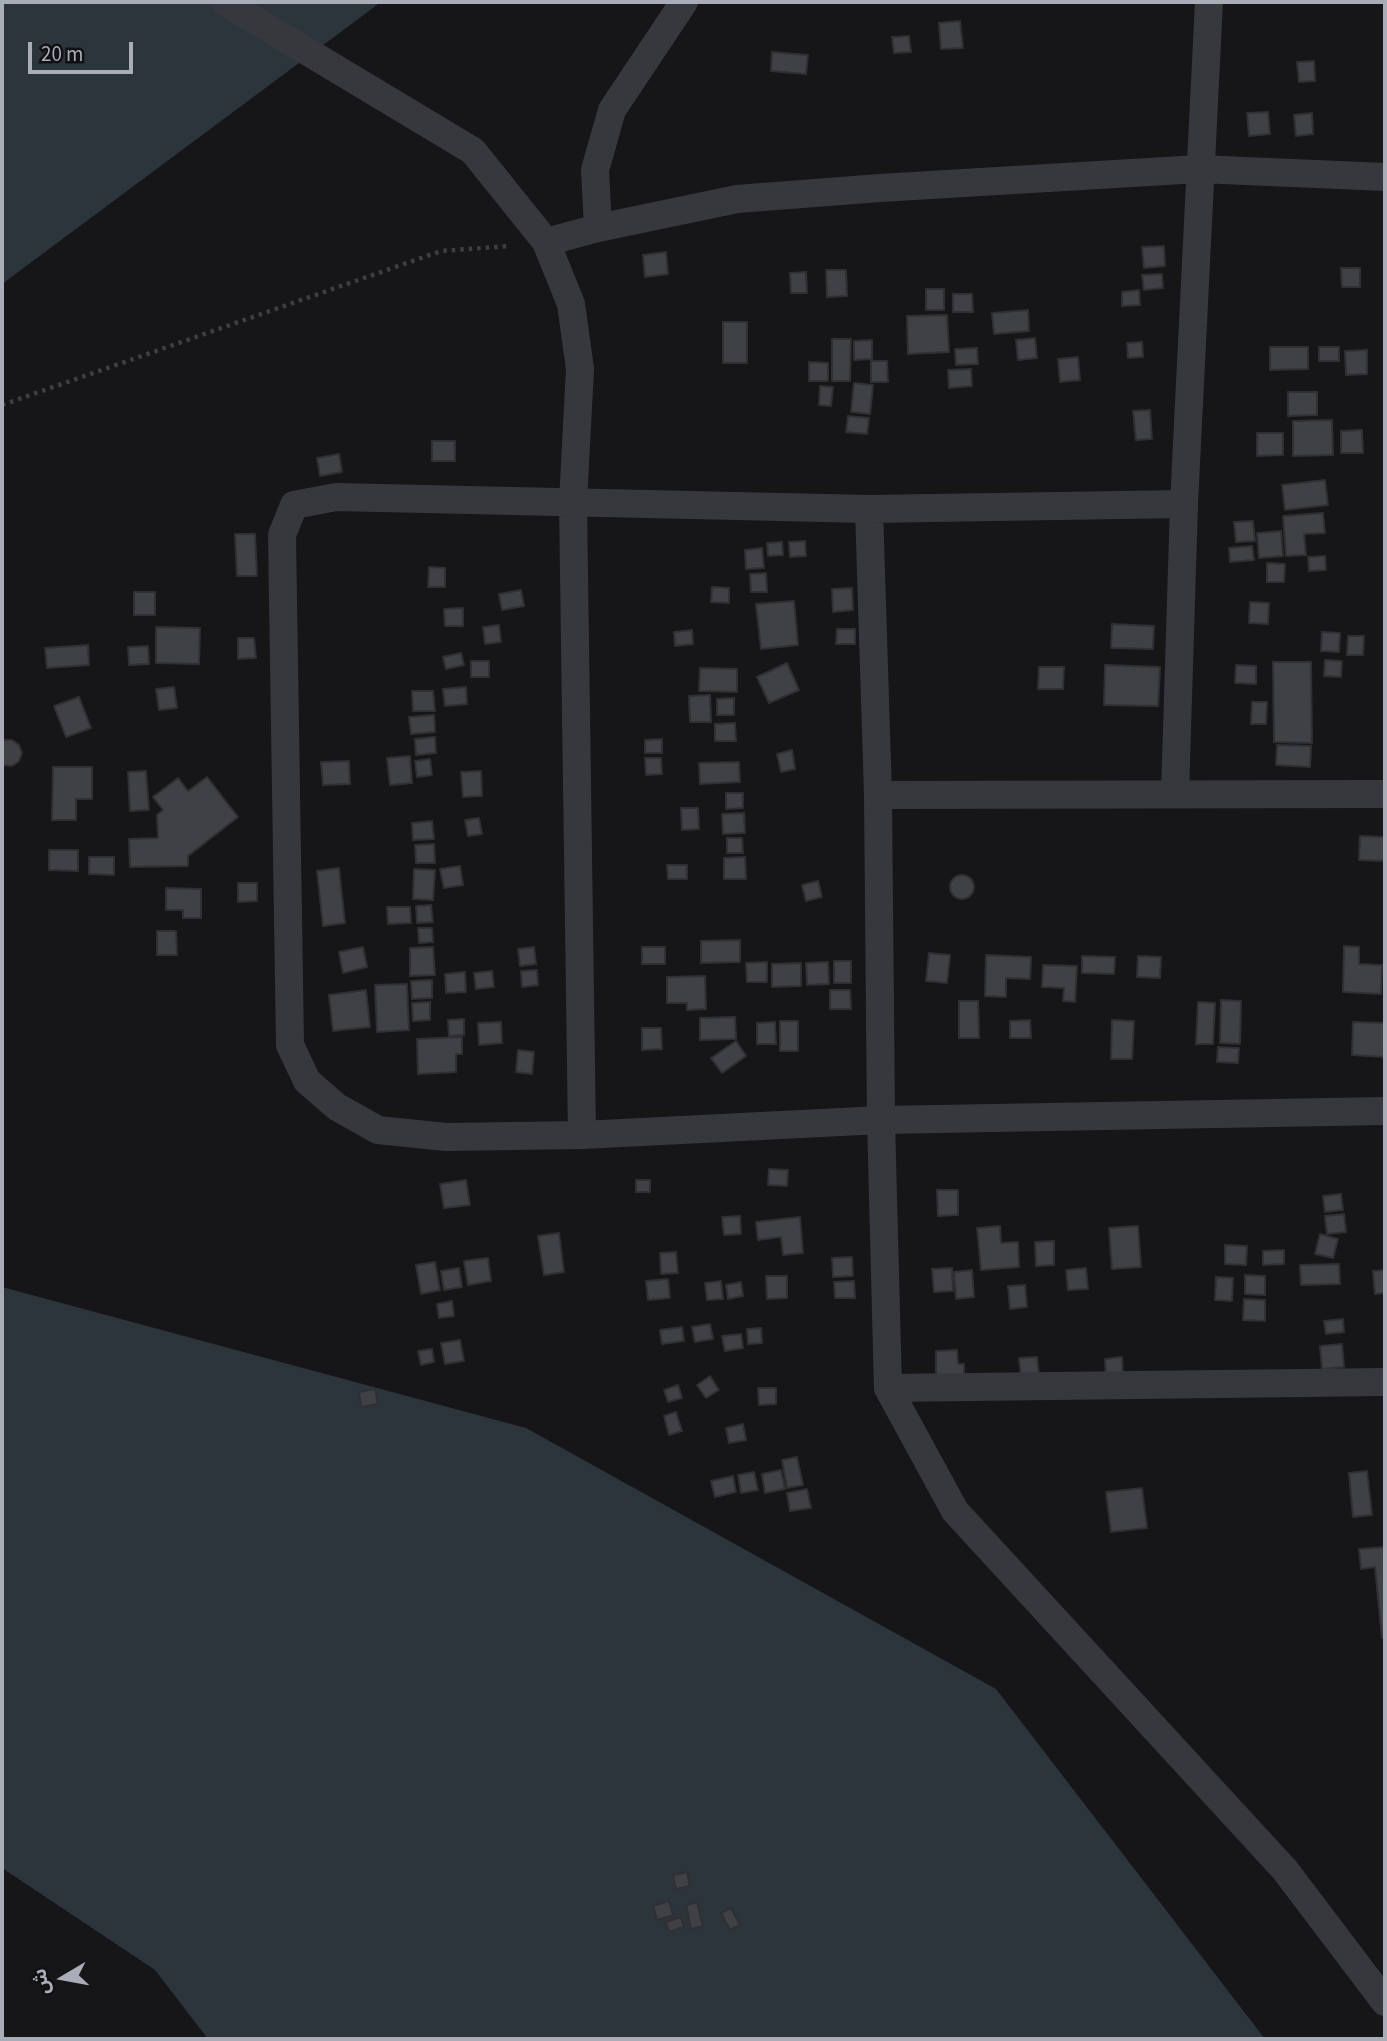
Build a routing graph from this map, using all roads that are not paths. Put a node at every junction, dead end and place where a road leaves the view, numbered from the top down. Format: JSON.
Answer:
{"nodes":[{"id":1,"x":225,"y":2,"type":"edge"},
{"id":2,"x":684,"y":2,"type":"edge"},
{"id":3,"x":1209,"y":2,"type":"edge"},
{"id":4,"x":1199,"y":169,"type":"junction"},
{"id":5,"x":1385,"y":177,"type":"edge"},
{"id":6,"x":598,"y":228,"type":"junction"},
{"id":7,"x":547,"y":243,"type":"junction"},
{"id":8,"x":573,"y":502,"type":"junction"},
{"id":9,"x":1184,"y":504,"type":"junction"},
{"id":10,"x":869,"y":509,"type":"junction"},
{"id":11,"x":1175,"y":794,"type":"junction"},
{"id":12,"x":1385,"y":794,"type":"edge"},
{"id":13,"x":878,"y":795,"type":"junction"},
{"id":14,"x":1385,"y":1111,"type":"edge"},
{"id":15,"x":881,"y":1120,"type":"junction"},
{"id":16,"x":582,"y":1135,"type":"junction"},
{"id":17,"x":1385,"y":1382,"type":"edge"},
{"id":18,"x":888,"y":1388,"type":"junction"},
{"id":19,"x":1385,"y":2002,"type":"edge"}],
"edges":[{"from":1,"to":7,"type":"street"},
{"from":2,"to":6,"type":"street"},
{"from":3,"to":4,"type":"street"},
{"from":4,"to":5,"type":"street"},
{"from":4,"to":6,"type":"street"},
{"from":4,"to":9,"type":"street"},
{"from":6,"to":7,"type":"street"},
{"from":7,"to":8,"type":"street"},
{"from":8,"to":10,"type":"street"},
{"from":8,"to":16,"type":"street"},
{"from":8,"to":16,"type":"street"},
{"from":9,"to":10,"type":"street"},
{"from":9,"to":11,"type":"street"},
{"from":10,"to":13,"type":"street"},
{"from":11,"to":12,"type":"street"},
{"from":11,"to":13,"type":"street"},
{"from":13,"to":15,"type":"street"},
{"from":14,"to":15,"type":"street"},
{"from":15,"to":16,"type":"street"},
{"from":15,"to":18,"type":"street"},
{"from":17,"to":18,"type":"street"},
{"from":18,"to":19,"type":"street"}]}
